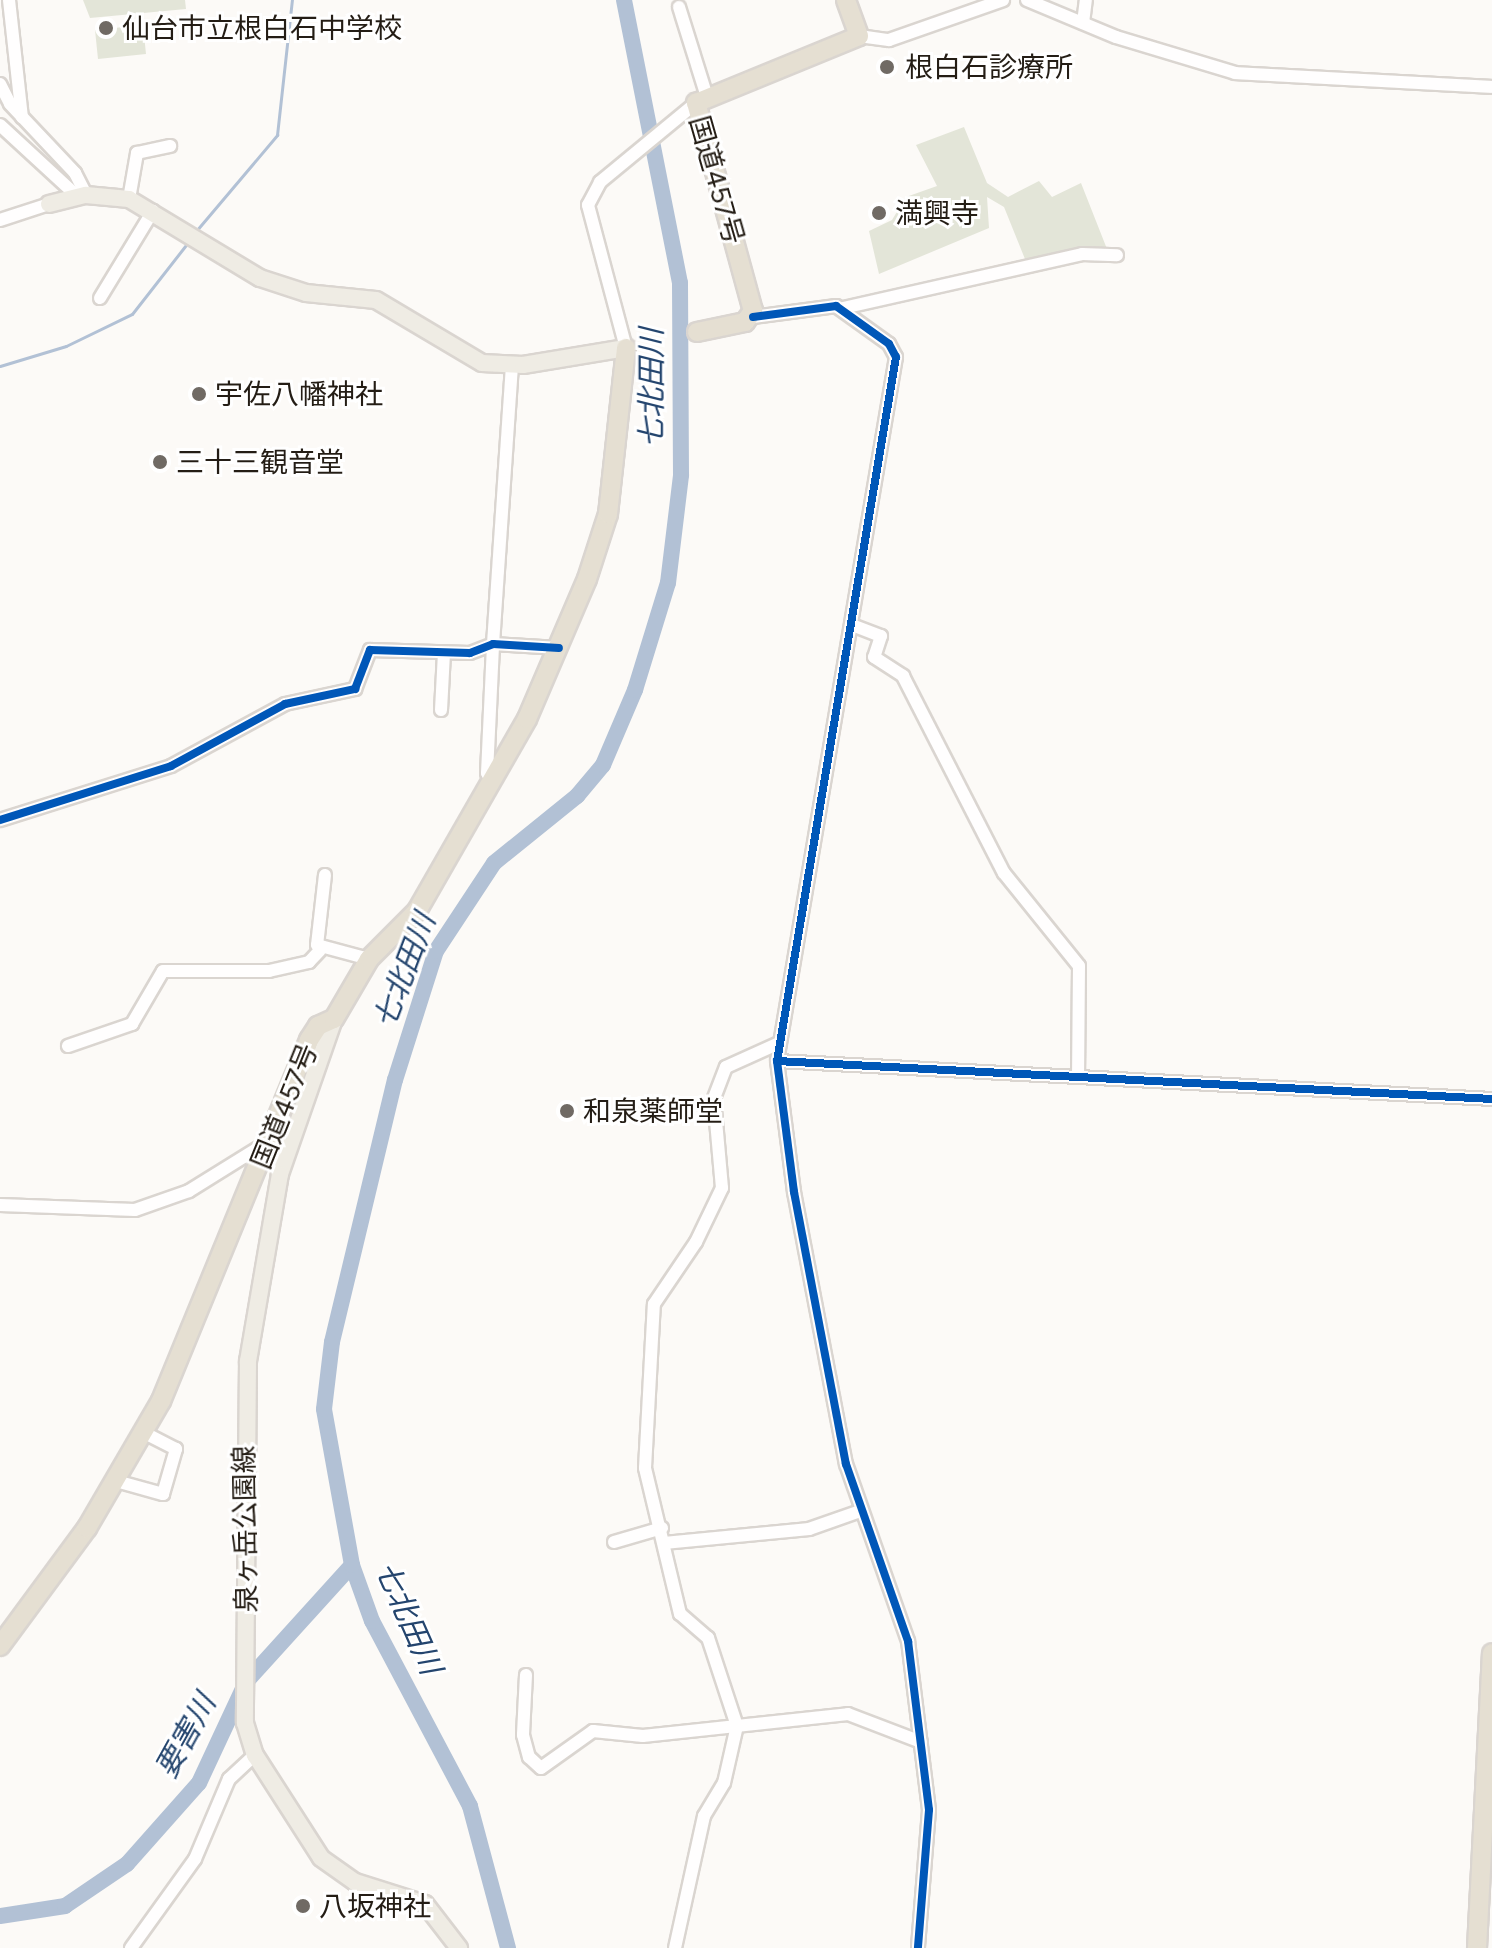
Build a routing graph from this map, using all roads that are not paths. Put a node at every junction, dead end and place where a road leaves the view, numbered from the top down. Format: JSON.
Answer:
{"nodes":[{"id":1,"x":9,"y":0,"type":"edge"},
{"id":2,"x":846,"y":0,"type":"edge"},
{"id":3,"x":1003,"y":0,"type":"edge"},
{"id":4,"x":1027,"y":0,"type":"edge"},
{"id":5,"x":1086,"y":0,"type":"edge"},
{"id":6,"x":679,"y":7,"type":"dead end"},
{"id":7,"x":1083,"y":23,"type":"junction"},
{"id":8,"x":859,"y":36,"type":"junction"},
{"id":9,"x":0,"y":84,"type":"edge"},
{"id":10,"x":1492,"y":87,"type":"edge"},
{"id":11,"x":701,"y":100,"type":"junction"},
{"id":12,"x":22,"y":117,"type":"junction"},
{"id":13,"x":0,"y":125,"type":"edge"},
{"id":14,"x":170,"y":146,"type":"dead end"},
{"id":15,"x":82,"y":195,"type":"junction"},
{"id":16,"x":129,"y":199,"type":"junction"},
{"id":17,"x":49,"y":204,"type":"joint"},
{"id":18,"x":153,"y":211,"type":"junction"},
{"id":19,"x":0,"y":220,"type":"edge"},
{"id":20,"x":1117,"y":255,"type":"dead end"},
{"id":21,"x":100,"y":298,"type":"dead end"},
{"id":22,"x":843,"y":308,"type":"junction"},
{"id":23,"x":753,"y":317,"type":"junction"},
{"id":24,"x":697,"y":332,"type":"dead end"},
{"id":25,"x":626,"y":348,"type":"junction"},
{"id":26,"x":512,"y":366,"type":"junction"},
{"id":27,"x":852,"y":625,"type":"junction"},
{"id":28,"x":493,"y":644,"type":"junction"},
{"id":29,"x":559,"y":648,"type":"junction"},
{"id":30,"x":444,"y":653,"type":"junction"},
{"id":31,"x":441,"y":710,"type":"dead end"},
{"id":32,"x":492,"y":782,"type":"junction"},
{"id":33,"x":0,"y":820,"type":"edge"},
{"id":34,"x":325,"y":875,"type":"dead end"},
{"id":35,"x":320,"y":950,"type":"junction"},
{"id":36,"x":369,"y":959,"type":"junction"},
{"id":37,"x":334,"y":1019,"type":"junction"},
{"id":38,"x":777,"y":1044,"type":"junction"},
{"id":39,"x":68,"y":1046,"type":"dead end"},
{"id":40,"x":777,"y":1061,"type":"junction"},
{"id":41,"x":1078,"y":1076,"type":"junction"},
{"id":42,"x":1492,"y":1099,"type":"edge"},
{"id":43,"x":266,"y":1143,"type":"junction"},
{"id":44,"x":0,"y":1205,"type":"edge"},
{"id":45,"x":144,"y":1433,"type":"junction"},
{"id":46,"x":116,"y":1481,"type":"junction"},
{"id":47,"x":860,"y":1511,"type":"junction"},
{"id":48,"x":662,"y":1528,"type":"junction"},
{"id":49,"x":614,"y":1542,"type":"dead end"},
{"id":50,"x":664,"y":1543,"type":"junction"},
{"id":51,"x":0,"y":1646,"type":"edge"},
{"id":52,"x":1492,"y":1653,"type":"edge"},
{"id":53,"x":526,"y":1675,"type":"dead end"},
{"id":54,"x":737,"y":1726,"type":"junction"},
{"id":55,"x":921,"y":1742,"type":"junction"},
{"id":56,"x":255,"y":1755,"type":"junction"},
{"id":57,"x":131,"y":1948,"type":"edge"},
{"id":58,"x":459,"y":1948,"type":"edge"},
{"id":59,"x":675,"y":1948,"type":"edge"},
{"id":60,"x":918,"y":1948,"type":"edge"},
{"id":61,"x":1477,"y":1948,"type":"edge"}],
"edges":[{"from":1,"to":12,"type":"street"},
{"from":2,"to":8,"type":"highway"},
{"from":3,"to":8,"type":"street"},
{"from":4,"to":7,"type":"street"},
{"from":5,"to":7,"type":"street"},
{"from":6,"to":11,"type":"street"},
{"from":7,"to":10,"type":"street"},
{"from":8,"to":11,"type":"highway","name":"国道457号"},
{"from":9,"to":12,"type":"street"},
{"from":11,"to":23,"type":"highway","name":"国道457号"},
{"from":11,"to":25,"type":"street"},
{"from":12,"to":15,"type":"street"},
{"from":13,"to":15,"type":"street"},
{"from":14,"to":16,"type":"street"},
{"from":15,"to":16,"type":"main road"},
{"from":15,"to":17,"type":"main road"},
{"from":16,"to":18,"type":"main road"},
{"from":17,"to":19,"type":"street"},
{"from":18,"to":21,"type":"street"},
{"from":18,"to":26,"type":"main road"},
{"from":20,"to":22,"type":"street"},
{"from":22,"to":23,"type":"street"},
{"from":22,"to":27,"type":"street"},
{"from":23,"to":24,"type":"highway"},
{"from":25,"to":26,"type":"main road"},
{"from":25,"to":29,"type":"highway","name":"国道457号"},
{"from":26,"to":28,"type":"street"},
{"from":27,"to":38,"type":"street"},
{"from":27,"to":41,"type":"street"},
{"from":28,"to":29,"type":"street"},
{"from":28,"to":30,"type":"street"},
{"from":28,"to":32,"type":"street"},
{"from":29,"to":32,"type":"highway","name":"国道457号"},
{"from":30,"to":31,"type":"street"},
{"from":30,"to":33,"type":"street"},
{"from":32,"to":36,"type":"highway","name":"国道457号"},
{"from":34,"to":35,"type":"street"},
{"from":35,"to":36,"type":"street"},
{"from":35,"to":39,"type":"street"},
{"from":36,"to":37,"type":"highway","name":"国道457号"},
{"from":37,"to":43,"type":"highway","name":"国道457号"},
{"from":37,"to":56,"type":"main road","name":"泉ヶ岳公園線"},
{"from":38,"to":40,"type":"street"},
{"from":38,"to":48,"type":"street"},
{"from":40,"to":41,"type":"street"},
{"from":40,"to":47,"type":"street"},
{"from":41,"to":42,"type":"street"},
{"from":43,"to":44,"type":"street"},
{"from":43,"to":45,"type":"highway","name":"国道457号"},
{"from":45,"to":46,"type":"highway","name":"国道457号"},
{"from":45,"to":46,"type":"street"},
{"from":46,"to":51,"type":"highway","name":"国道457号"},
{"from":47,"to":50,"type":"street"},
{"from":47,"to":55,"type":"street"},
{"from":48,"to":49,"type":"street"},
{"from":48,"to":50,"type":"street"},
{"from":50,"to":54,"type":"street"},
{"from":52,"to":61,"type":"highway"},
{"from":53,"to":54,"type":"street"},
{"from":54,"to":55,"type":"street"},
{"from":54,"to":59,"type":"street"},
{"from":55,"to":60,"type":"street"},
{"from":56,"to":57,"type":"street"},
{"from":56,"to":58,"type":"main road","name":"泉ヶ岳公園線"}]}
